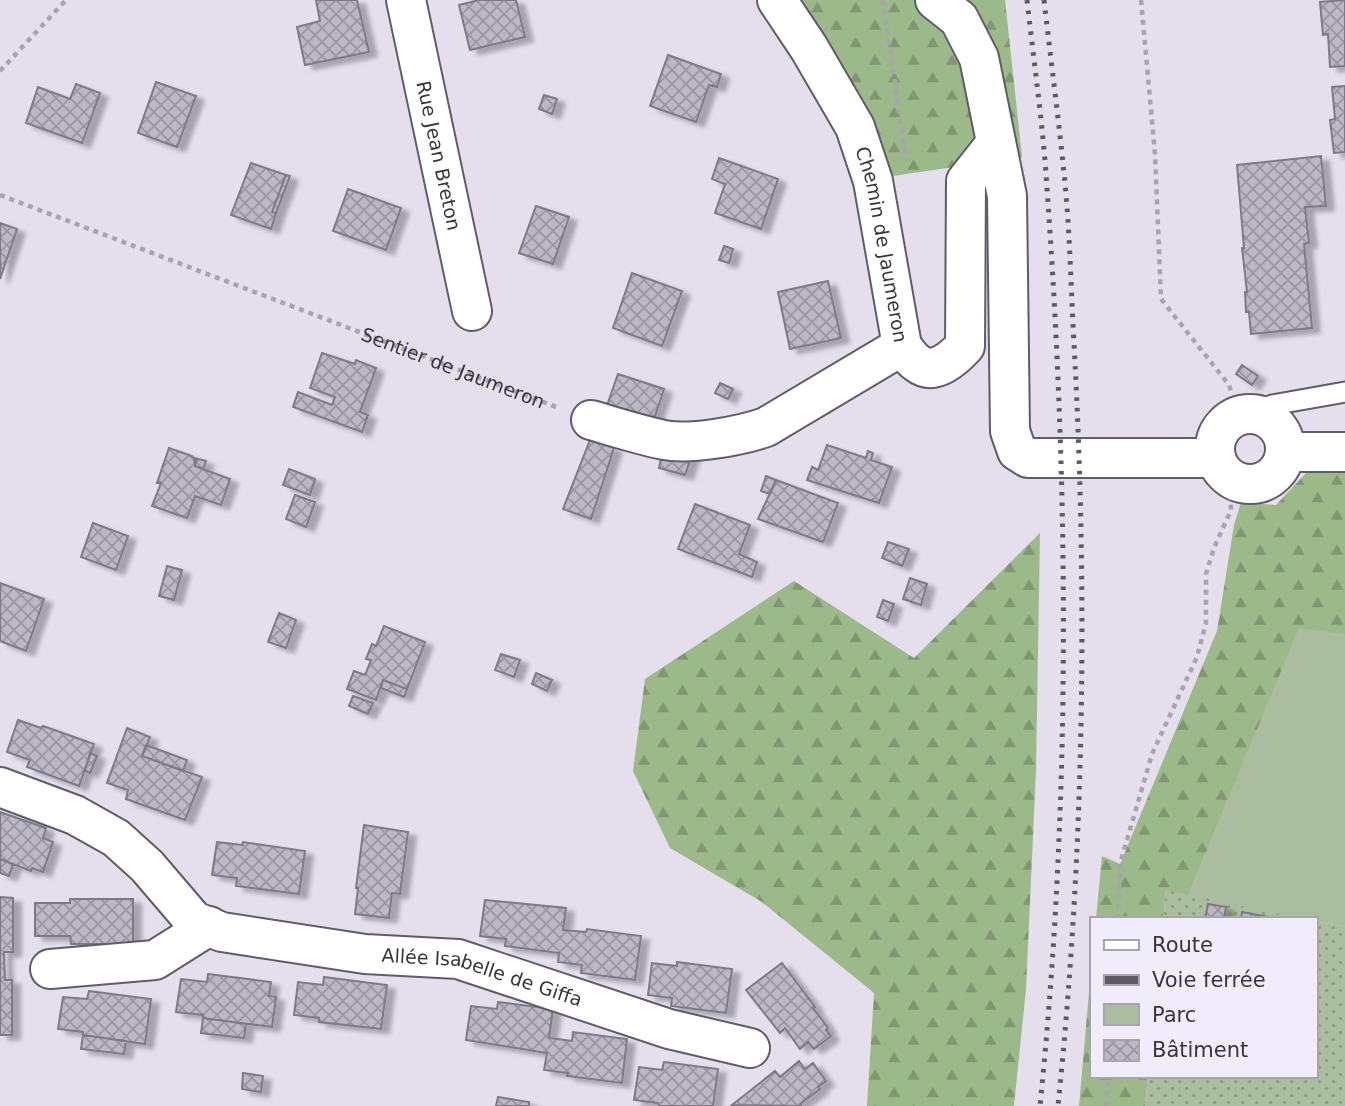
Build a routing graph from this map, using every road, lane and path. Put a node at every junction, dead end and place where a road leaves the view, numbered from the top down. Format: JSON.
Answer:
{"nodes":[{"id":1,"x":66,"y":0,"type":"edge"},
{"id":2,"x":406,"y":0,"type":"edge"},
{"id":3,"x":777,"y":0,"type":"edge"},
{"id":4,"x":935,"y":0,"type":"edge"},
{"id":5,"x":1142,"y":0,"type":"edge"},
{"id":6,"x":0,"y":71,"type":"edge"},
{"id":7,"x":996,"y":143,"type":"junction"},
{"id":8,"x":0,"y":195,"type":"edge"},
{"id":9,"x":472,"y":311,"type":"dead end"},
{"id":10,"x":902,"y":346,"type":"junction"},
{"id":11,"x":1345,"y":393,"type":"edge"},
{"id":12,"x":1245,"y":415,"type":"junction"},
{"id":13,"x":591,"y":420,"type":"joint"},
{"id":14,"x":1285,"y":452,"type":"junction"},
{"id":15,"x":1345,"y":452,"type":"edge"},
{"id":16,"x":1222,"y":467,"type":"junction"},
{"id":17,"x":0,"y":787,"type":"edge"},
{"id":18,"x":1118,"y":917,"type":"edge"},
{"id":19,"x":209,"y":926,"type":"junction"},
{"id":20,"x":50,"y":969,"type":"dead end"},
{"id":21,"x":750,"y":1048,"type":"dead end"},
{"id":22,"x":1108,"y":1078,"type":"edge"},
{"id":23,"x":1106,"y":1106,"type":"edge"}],
"edges":[{"from":1,"to":6,"type":"path"},
{"from":2,"to":9,"type":"street","name":"Rue Jean Breton"},
{"from":3,"to":10,"type":"street","name":"Chemin de Jaumeron"},
{"from":4,"to":7,"type":"street"},
{"from":5,"to":12,"type":"path"},
{"from":7,"to":10,"type":"street","name":"Chemin de Jaumeron"},
{"from":7,"to":16,"type":"street"},
{"from":8,"to":13,"type":"path","name":"Sentier de Jaumeron"},
{"from":10,"to":13,"type":"street"},
{"from":11,"to":12,"type":"lane"},
{"from":12,"to":14,"type":"street"},
{"from":12,"to":16,"type":"street"},
{"from":14,"to":15,"type":"street"},
{"from":14,"to":16,"type":"street"},
{"from":16,"to":18,"type":"path"},
{"from":17,"to":19,"type":"street","name":"Allée Isabelle de Giffa"},
{"from":19,"to":20,"type":"street"},
{"from":19,"to":21,"type":"street","name":"Allée Isabelle de Giffa"},
{"from":22,"to":23,"type":"path"}]}
